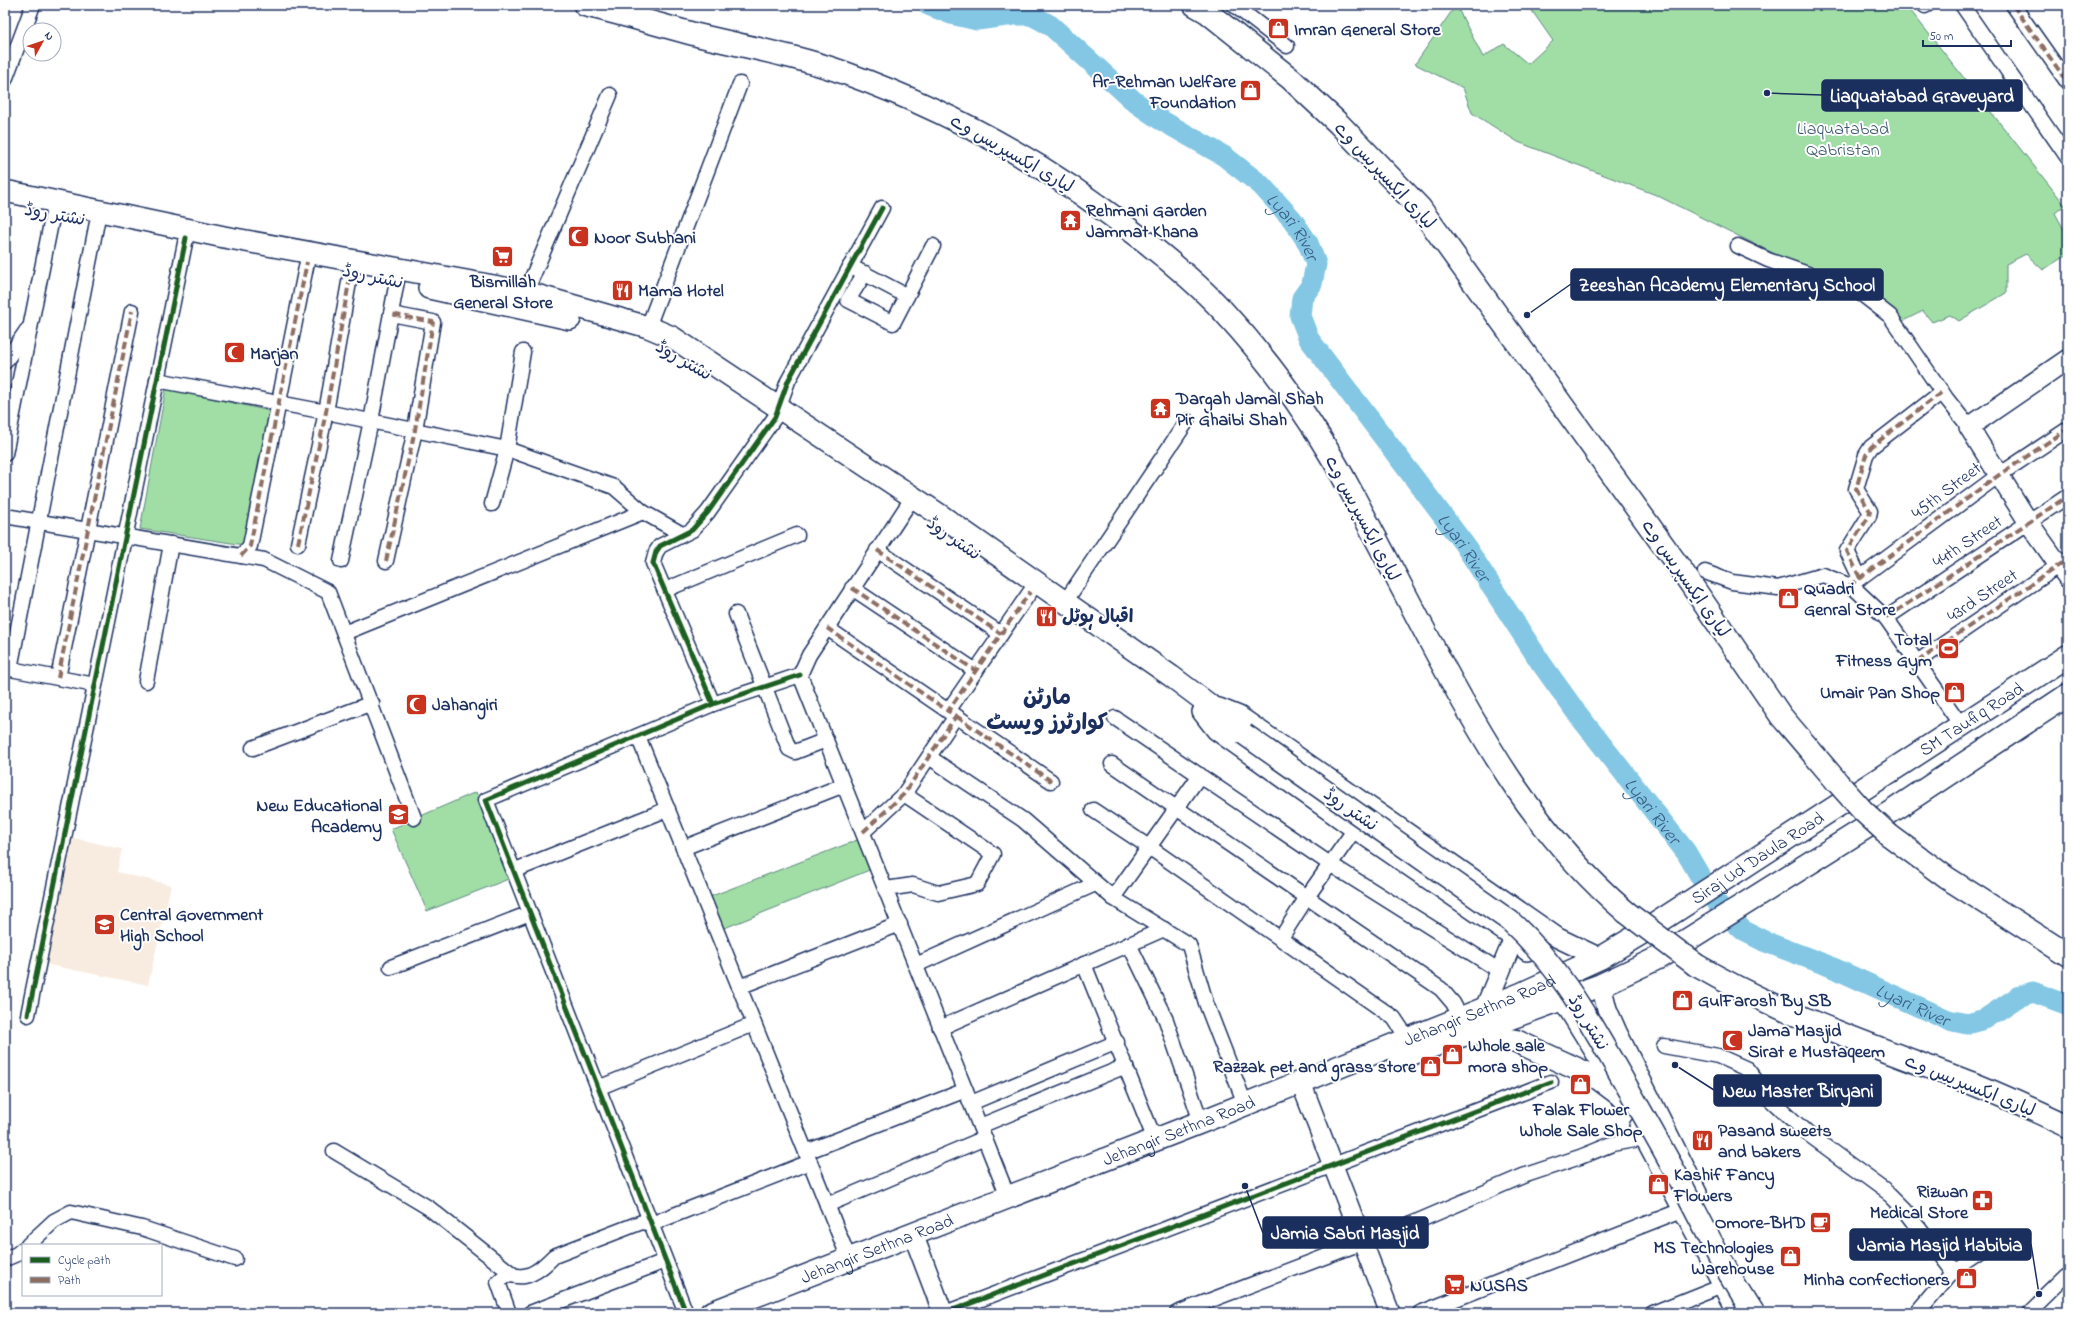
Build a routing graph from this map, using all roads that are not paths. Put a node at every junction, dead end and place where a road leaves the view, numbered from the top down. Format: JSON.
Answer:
{"nodes":[{"id":1,"x":33,"y":5,"type":"edge"},
{"id":2,"x":585,"y":5,"type":"edge"},
{"id":3,"x":1195,"y":5,"type":"edge"},
{"id":4,"x":1234,"y":5,"type":"edge"},
{"id":5,"x":1962,"y":5,"type":"edge"},
{"id":6,"x":2013,"y":5,"type":"edge"},
{"id":7,"x":1287,"y":46,"type":"dead end"},
{"id":8,"x":5,"y":80,"type":"edge"},
{"id":9,"x":2068,"y":83,"type":"edge"},
{"id":10,"x":740,"y":84,"type":"dead end"},
{"id":11,"x":610,"y":94,"type":"dead end"},
{"id":12,"x":2068,"y":158,"type":"edge"},
{"id":13,"x":5,"y":191,"type":"edge"},
{"id":14,"x":5,"y":205,"type":"edge"},
{"id":15,"x":882,"y":208,"type":"dead end"},
{"id":16,"x":53,"y":213,"type":"junction"},
{"id":17,"x":97,"y":222,"type":"junction"},
{"id":18,"x":186,"y":238,"type":"junction"},
{"id":19,"x":933,"y":246,"type":"dead end"},
{"id":20,"x":1738,"y":246,"type":"dead end"},
{"id":21,"x":307,"y":262,"type":"junction"},
{"id":22,"x":850,"y":266,"type":"junction"},
{"id":23,"x":351,"y":271,"type":"junction"},
{"id":24,"x":865,"y":273,"type":"junction"},
{"id":25,"x":397,"y":281,"type":"junction"},
{"id":26,"x":526,"y":292,"type":"junction"},
{"id":27,"x":907,"y":296,"type":"junction"},
{"id":28,"x":132,"y":311,"type":"dead end"},
{"id":29,"x":390,"y":314,"type":"junction"},
{"id":30,"x":31,"y":325,"type":"junction"},
{"id":31,"x":648,"y":327,"type":"junction"},
{"id":32,"x":524,"y":352,"type":"dead end"},
{"id":33,"x":2068,"y":359,"type":"edge"},
{"id":34,"x":5,"y":362,"type":"edge"},
{"id":35,"x":157,"y":380,"type":"junction"},
{"id":36,"x":1942,"y":392,"type":"junction"},
{"id":37,"x":279,"y":403,"type":"junction"},
{"id":38,"x":326,"y":412,"type":"junction"},
{"id":39,"x":777,"y":412,"type":"junction"},
{"id":40,"x":371,"y":421,"type":"junction"},
{"id":41,"x":1187,"y":421,"type":"dead end"},
{"id":42,"x":1969,"y":427,"type":"junction"},
{"id":43,"x":2068,"y":429,"type":"edge"},
{"id":44,"x":415,"y":430,"type":"junction"},
{"id":45,"x":507,"y":449,"type":"junction"},
{"id":46,"x":5,"y":454,"type":"edge"},
{"id":47,"x":1999,"y":475,"type":"junction"},
{"id":48,"x":2068,"y":496,"type":"edge"},
{"id":49,"x":492,"y":504,"type":"dead end"},
{"id":50,"x":907,"y":506,"type":"junction"},
{"id":51,"x":644,"y":512,"type":"junction"},
{"id":52,"x":5,"y":516,"type":"edge"},
{"id":53,"x":39,"y":522,"type":"junction"},
{"id":54,"x":2029,"y":523,"type":"junction"},
{"id":55,"x":88,"y":530,"type":"junction"},
{"id":56,"x":682,"y":534,"type":"junction"},
{"id":57,"x":798,"y":535,"type":"dead end"},
{"id":58,"x":126,"y":536,"type":"junction"},
{"id":59,"x":171,"y":544,"type":"junction"},
{"id":60,"x":298,"y":544,"type":"dead end"},
{"id":61,"x":877,"y":550,"type":"junction"},
{"id":62,"x":241,"y":556,"type":"junction"},
{"id":63,"x":386,"y":561,"type":"dead end"},
{"id":64,"x":341,"y":562,"type":"dead end"},
{"id":65,"x":2065,"y":568,"type":"edge"},
{"id":66,"x":1704,"y":572,"type":"dead end"},
{"id":67,"x":1855,"y":582,"type":"junction"},
{"id":68,"x":852,"y":588,"type":"junction"},
{"id":69,"x":665,"y":590,"type":"junction"},
{"id":70,"x":1030,"y":592,"type":"junction"},
{"id":71,"x":1065,"y":602,"type":"junction"},
{"id":72,"x":736,"y":614,"type":"dead end"},
{"id":73,"x":1886,"y":618,"type":"junction"},
{"id":74,"x":827,"y":628,"type":"junction"},
{"id":75,"x":344,"y":633,"type":"junction"},
{"id":76,"x":1001,"y":634,"type":"junction"},
{"id":77,"x":2068,"y":656,"type":"edge"},
{"id":78,"x":1917,"y":662,"type":"junction"},
{"id":79,"x":7,"y":668,"type":"edge"},
{"id":80,"x":976,"y":671,"type":"junction"},
{"id":81,"x":800,"y":675,"type":"junction"},
{"id":82,"x":58,"y":678,"type":"junction"},
{"id":83,"x":146,"y":681,"type":"dead end"},
{"id":84,"x":95,"y":685,"type":"junction"},
{"id":85,"x":765,"y":687,"type":"junction"},
{"id":86,"x":2068,"y":695,"type":"edge"},
{"id":87,"x":372,"y":703,"type":"junction"},
{"id":88,"x":713,"y":704,"type":"junction"},
{"id":89,"x":1204,"y":710,"type":"junction"},
{"id":90,"x":952,"y":714,"type":"junction"},
{"id":91,"x":1115,"y":718,"type":"dead end"},
{"id":92,"x":1961,"y":725,"type":"junction"},
{"id":93,"x":638,"y":736,"type":"junction"},
{"id":94,"x":826,"y":740,"type":"junction"},
{"id":95,"x":253,"y":748,"type":"dead end"},
{"id":96,"x":929,"y":757,"type":"junction"},
{"id":97,"x":1112,"y":764,"type":"dead end"},
{"id":98,"x":1200,"y":775,"type":"junction"},
{"id":99,"x":1050,"y":781,"type":"dead end"},
{"id":100,"x":1875,"y":782,"type":"joint"},
{"id":101,"x":844,"y":785,"type":"junction"},
{"id":102,"x":904,"y":794,"type":"junction"},
{"id":103,"x":1177,"y":807,"type":"junction"},
{"id":104,"x":668,"y":809,"type":"junction"},
{"id":105,"x":1093,"y":810,"type":"dead end"},
{"id":106,"x":414,"y":818,"type":"dead end"},
{"id":107,"x":1355,"y":830,"type":"junction"},
{"id":108,"x":863,"y":832,"type":"junction"},
{"id":109,"x":1149,"y":847,"type":"junction"},
{"id":110,"x":684,"y":848,"type":"junction"},
{"id":111,"x":1330,"y":864,"type":"junction"},
{"id":112,"x":513,"y":871,"type":"junction"},
{"id":113,"x":1095,"y":884,"type":"junction"},
{"id":114,"x":886,"y":889,"type":"junction"},
{"id":115,"x":1307,"y":897,"type":"junction"},
{"id":116,"x":1113,"y":898,"type":"junction"},
{"id":117,"x":530,"y":913,"type":"junction"},
{"id":118,"x":900,"y":924,"type":"junction"},
{"id":119,"x":1164,"y":929,"type":"junction"},
{"id":120,"x":1640,"y":934,"type":"joint"},
{"id":121,"x":1281,"y":938,"type":"junction"},
{"id":122,"x":1514,"y":938,"type":"junction"},
{"id":123,"x":1129,"y":944,"type":"junction"},
{"id":124,"x":2068,"y":955,"type":"edge"},
{"id":125,"x":1660,"y":956,"type":"joint"},
{"id":126,"x":1600,"y":958,"type":"junction"},
{"id":127,"x":1084,"y":964,"type":"junction"},
{"id":128,"x":916,"y":965,"type":"junction"},
{"id":129,"x":391,"y":967,"type":"dead end"},
{"id":130,"x":1500,"y":971,"type":"junction"},
{"id":131,"x":1555,"y":979,"type":"junction"},
{"id":132,"x":1601,"y":985,"type":"junction"},
{"id":133,"x":739,"y":987,"type":"junction"},
{"id":134,"x":1562,"y":999,"type":"junction"},
{"id":135,"x":1485,"y":1008,"type":"junction"},
{"id":136,"x":28,"y":1015,"type":"dead end"},
{"id":137,"x":754,"y":1024,"type":"junction"},
{"id":138,"x":1465,"y":1026,"type":"junction"},
{"id":139,"x":940,"y":1028,"type":"junction"},
{"id":140,"x":1617,"y":1032,"type":"junction"},
{"id":141,"x":1408,"y":1039,"type":"junction"},
{"id":142,"x":1117,"y":1042,"type":"junction"},
{"id":143,"x":1590,"y":1046,"type":"junction"},
{"id":144,"x":1664,"y":1046,"type":"dead end"},
{"id":145,"x":1126,"y":1066,"type":"junction"},
{"id":146,"x":1551,"y":1082,"type":"dead end"},
{"id":147,"x":598,"y":1088,"type":"junction"},
{"id":148,"x":1305,"y":1093,"type":"junction"},
{"id":149,"x":968,"y":1096,"type":"junction"},
{"id":150,"x":1623,"y":1097,"type":"junction"},
{"id":151,"x":1245,"y":1104,"type":"junction"},
{"id":152,"x":1201,"y":1122,"type":"junction"},
{"id":153,"x":2068,"y":1126,"type":"edge"},
{"id":154,"x":982,"y":1132,"type":"junction"},
{"id":155,"x":1645,"y":1138,"type":"junction"},
{"id":156,"x":1155,"y":1140,"type":"junction"},
{"id":157,"x":334,"y":1150,"type":"dead end"},
{"id":158,"x":808,"y":1157,"type":"junction"},
{"id":159,"x":1332,"y":1165,"type":"junction"},
{"id":160,"x":1008,"y":1197,"type":"junction"},
{"id":161,"x":827,"y":1204,"type":"junction"},
{"id":162,"x":1682,"y":1210,"type":"junction"},
{"id":163,"x":651,"y":1224,"type":"junction"},
{"id":164,"x":909,"y":1242,"type":"junction"},
{"id":165,"x":1362,"y":1242,"type":"junction"},
{"id":166,"x":29,"y":1244,"type":"edge"},
{"id":167,"x":1992,"y":1246,"type":"dead end"},
{"id":168,"x":22,"y":1250,"type":"edge"},
{"id":169,"x":5,"y":1258,"type":"edge"},
{"id":170,"x":235,"y":1259,"type":"dead end"},
{"id":171,"x":849,"y":1260,"type":"junction"},
{"id":172,"x":666,"y":1261,"type":"junction"},
{"id":173,"x":1953,"y":1272,"type":"junction"},
{"id":174,"x":512,"y":1274,"type":"junction"},
{"id":175,"x":2065,"y":1277,"type":"dead end"},
{"id":176,"x":1723,"y":1285,"type":"junction"},
{"id":177,"x":509,"y":1313,"type":"edge"},
{"id":178,"x":530,"y":1313,"type":"edge"},
{"id":179,"x":686,"y":1313,"type":"edge"},
{"id":180,"x":711,"y":1313,"type":"edge"},
{"id":181,"x":745,"y":1313,"type":"edge"},
{"id":182,"x":929,"y":1313,"type":"edge"},
{"id":183,"x":944,"y":1313,"type":"edge"},
{"id":184,"x":1177,"y":1313,"type":"edge"},
{"id":185,"x":1390,"y":1313,"type":"edge"},
{"id":186,"x":1420,"y":1313,"type":"edge"},
{"id":187,"x":1653,"y":1313,"type":"edge"},
{"id":188,"x":1738,"y":1313,"type":"edge"},
{"id":189,"x":1753,"y":1313,"type":"edge"},
{"id":190,"x":1764,"y":1313,"type":"edge"},
{"id":191,"x":1918,"y":1313,"type":"edge"},
{"id":192,"x":2028,"y":1313,"type":"edge"}],
"edges":[{"from":1,"to":8,"type":"street"},
{"from":2,"to":153,"type":"highway","name":"لیاری ایکسپریس وے","bridge":true},
{"from":3,"to":124,"type":"highway","name":"لیاری ایکسپریس وے","bridge":true},
{"from":4,"to":7,"type":"street"},
{"from":5,"to":12,"type":"street"},
{"from":6,"to":9,"type":"street"},
{"from":10,"to":31,"type":"street"},
{"from":11,"to":26,"type":"street"},
{"from":13,"to":26,"type":"main road","name":"نشتر روڈ"},
{"from":14,"to":16,"type":"main road","name":"نشتر روڈ"},
{"from":15,"to":22,"type":"street"},
{"from":16,"to":17,"type":"main road","name":"نشتر روڈ"},
{"from":16,"to":30,"type":"street"},
{"from":17,"to":18,"type":"main road","name":"نشتر روڈ"},
{"from":17,"to":53,"type":"street"},
{"from":18,"to":21,"type":"main road","name":"نشتر روڈ"},
{"from":18,"to":35,"type":"street"},
{"from":19,"to":27,"type":"street"},
{"from":20,"to":36,"type":"street"},
{"from":21,"to":23,"type":"main road","name":"نشتر روڈ"},
{"from":21,"to":37,"type":"street"},
{"from":22,"to":24,"type":"street"},
{"from":22,"to":39,"type":"street"},
{"from":23,"to":25,"type":"main road","name":"نشتر روڈ"},
{"from":23,"to":38,"type":"street"},
{"from":24,"to":27,"type":"street"},
{"from":24,"to":27,"type":"street"},
{"from":25,"to":29,"type":"street"},
{"from":25,"to":39,"type":"main road","name":"نشتر روڈ"},
{"from":26,"to":31,"type":"main road","name":"نشتر روڈ"},
{"from":28,"to":55,"type":"street"},
{"from":29,"to":40,"type":"street"},
{"from":29,"to":44,"type":"street"},
{"from":30,"to":34,"type":"street"},
{"from":30,"to":46,"type":"street"},
{"from":31,"to":39,"type":"main road","name":"نشتر روڈ"},
{"from":32,"to":45,"type":"street"},
{"from":33,"to":42,"type":"street"},
{"from":35,"to":37,"type":"street"},
{"from":35,"to":58,"type":"street"},
{"from":36,"to":42,"type":"street"},
{"from":36,"to":67,"type":"street"},
{"from":37,"to":38,"type":"street"},
{"from":37,"to":62,"type":"street"},
{"from":38,"to":40,"type":"street"},
{"from":38,"to":60,"type":"street"},
{"from":39,"to":50,"type":"main road","name":"نشتر روڈ"},
{"from":39,"to":56,"type":"street"},
{"from":39,"to":71,"type":"main road","name":"نشتر روڈ"},
{"from":40,"to":44,"type":"street"},
{"from":40,"to":64,"type":"street"},
{"from":41,"to":71,"type":"street"},
{"from":42,"to":47,"type":"street"},
{"from":43,"to":47,"type":"street","name":"45th Street"},
{"from":44,"to":45,"type":"street"},
{"from":44,"to":63,"type":"street"},
{"from":45,"to":49,"type":"street"},
{"from":45,"to":51,"type":"street"},
{"from":47,"to":54,"type":"street"},
{"from":47,"to":67,"type":"street","name":"45th Street"},
{"from":48,"to":54,"type":"street","name":"44th Street"},
{"from":50,"to":61,"type":"street"},
{"from":50,"to":70,"type":"main road","name":"نشتر روڈ"},
{"from":51,"to":56,"type":"street"},
{"from":51,"to":75,"type":"street"},
{"from":52,"to":53,"type":"street"},
{"from":53,"to":55,"type":"street"},
{"from":53,"to":79,"type":"street"},
{"from":54,"to":65,"type":"street"},
{"from":54,"to":73,"type":"street","name":"44th Street"},
{"from":55,"to":58,"type":"street"},
{"from":55,"to":82,"type":"street"},
{"from":56,"to":69,"type":"street"},
{"from":57,"to":69,"type":"street"},
{"from":58,"to":59,"type":"street"},
{"from":58,"to":84,"type":"street"},
{"from":59,"to":62,"type":"street"},
{"from":59,"to":83,"type":"street"},
{"from":61,"to":68,"type":"street"},
{"from":61,"to":76,"type":"street"},
{"from":62,"to":75,"type":"street"},
{"from":65,"to":78,"type":"street","name":"43rd Street"},
{"from":66,"to":67,"type":"street"},
{"from":67,"to":73,"type":"street"},
{"from":68,"to":74,"type":"street"},
{"from":68,"to":80,"type":"street"},
{"from":69,"to":88,"type":"street"},
{"from":70,"to":76,"type":"street"},
{"from":70,"to":89,"type":"main road","name":"نشتر روڈ"},
{"from":71,"to":89,"type":"main road","name":"نشتر روڈ"},
{"from":72,"to":85,"type":"street"},
{"from":73,"to":78,"type":"street"},
{"from":74,"to":81,"type":"street"},
{"from":74,"to":90,"type":"street"},
{"from":75,"to":87,"type":"street"},
{"from":76,"to":80,"type":"street"},
{"from":77,"to":92,"type":"highway","name":"SM Taufiq Road"},
{"from":78,"to":92,"type":"street"},
{"from":79,"to":82,"type":"street"},
{"from":80,"to":90,"type":"street"},
{"from":81,"to":85,"type":"street"},
{"from":81,"to":94,"type":"street"},
{"from":82,"to":84,"type":"street"},
{"from":84,"to":136,"type":"street"},
{"from":85,"to":88,"type":"street"},
{"from":85,"to":94,"type":"street"},
{"from":86,"to":125,"type":"highway","name":"Siraj Ud Daula Road","bridge":true},
{"from":87,"to":95,"type":"street"},
{"from":87,"to":106,"type":"street"},
{"from":88,"to":93,"type":"street"},
{"from":89,"to":107,"type":"street","name":"نشتر روڈ"},
{"from":89,"to":126,"type":"street","name":"نشتر روڈ"},
{"from":89,"to":189,"type":"main road","name":"نشتر روڈ","bridge":true},
{"from":90,"to":96,"type":"street"},
{"from":90,"to":99,"type":"street"},
{"from":91,"to":98,"type":"street"},
{"from":92,"to":100,"type":"highway","name":"SM Taufiq Road"},
{"from":93,"to":104,"type":"street"},
{"from":93,"to":112,"type":"street"},
{"from":94,"to":101,"type":"street"},
{"from":96,"to":102,"type":"street"},
{"from":96,"to":113,"type":"street"},
{"from":97,"to":103,"type":"street"},
{"from":98,"to":103,"type":"street"},
{"from":98,"to":111,"type":"street"},
{"from":100,"to":120,"type":"highway","name":"Siraj Ud Daula Road","bridge":true},
{"from":101,"to":108,"type":"street"},
{"from":101,"to":110,"type":"street"},
{"from":102,"to":108,"type":"street"},
{"from":102,"to":114,"type":"street"},
{"from":103,"to":109,"type":"street"},
{"from":103,"to":115,"type":"street"},
{"from":104,"to":110,"type":"street"},
{"from":104,"to":112,"type":"street"},
{"from":105,"to":109,"type":"street"},
{"from":107,"to":111,"type":"street"},
{"from":107,"to":122,"type":"street","name":"نشتر روڈ"},
{"from":108,"to":114,"type":"street"},
{"from":109,"to":116,"type":"street"},
{"from":109,"to":121,"type":"street"},
{"from":110,"to":133,"type":"street"},
{"from":111,"to":115,"type":"street"},
{"from":111,"to":130,"type":"street"},
{"from":112,"to":117,"type":"street"},
{"from":113,"to":116,"type":"street"},
{"from":113,"to":128,"type":"street"},
{"from":114,"to":118,"type":"street"},
{"from":115,"to":121,"type":"street"},
{"from":115,"to":138,"type":"street"},
{"from":116,"to":119,"type":"street"},
{"from":117,"to":129,"type":"street"},
{"from":117,"to":147,"type":"street"},
{"from":118,"to":128,"type":"street"},
{"from":118,"to":133,"type":"street"},
{"from":119,"to":123,"type":"street"},
{"from":119,"to":151,"type":"street"},
{"from":120,"to":126,"type":"highway","name":"Jehangir Sethna Road"},
{"from":121,"to":141,"type":"street"},
{"from":122,"to":130,"type":"street"},
{"from":122,"to":131,"type":"street","name":"نشتر روڈ"},
{"from":123,"to":127,"type":"street"},
{"from":123,"to":152,"type":"street"},
{"from":125,"to":132,"type":"highway","name":"Jehangir Sethna Road"},
{"from":126,"to":131,"type":"highway","name":"Jehangir Sethna Road"},
{"from":127,"to":139,"type":"street"},
{"from":127,"to":142,"type":"street"},
{"from":128,"to":139,"type":"street"},
{"from":130,"to":135,"type":"street"},
{"from":131,"to":135,"type":"highway","name":"Jehangir Sethna Road"},
{"from":132,"to":134,"type":"highway","name":"Jehangir Sethna Road"},
{"from":132,"to":140,"type":"street","name":"نشتر روڈ"},
{"from":133,"to":137,"type":"street"},
{"from":134,"to":138,"type":"highway","name":"Jehangir Sethna Road"},
{"from":134,"to":143,"type":"street","name":"نشتر روڈ"},
{"from":135,"to":138,"type":"highway","name":"Jehangir Sethna Road"},
{"from":137,"to":147,"type":"street"},
{"from":137,"to":158,"type":"street"},
{"from":138,"to":141,"type":"highway","name":"Jehangir Sethna Road"},
{"from":138,"to":148,"type":"highway","name":"Jehangir Sethna Road"},
{"from":138,"to":150,"type":"highway"},
{"from":139,"to":149,"type":"street"},
{"from":140,"to":143,"type":"street"},
{"from":140,"to":190,"type":"street","name":"نشتر روڈ"},
{"from":141,"to":151,"type":"highway","name":"Jehangir Sethna Road"},
{"from":142,"to":145,"type":"street"},
{"from":142,"to":149,"type":"street"},
{"from":143,"to":150,"type":"street","name":"نشتر روڈ"},
{"from":144,"to":173,"type":"street"},
{"from":145,"to":154,"type":"street"},
{"from":145,"to":156,"type":"street"},
{"from":146,"to":159,"type":"street"},
{"from":147,"to":163,"type":"street"},
{"from":148,"to":159,"type":"street"},
{"from":148,"to":164,"type":"highway","name":"Jehangir Sethna Road"},
{"from":149,"to":154,"type":"street"},
{"from":149,"to":158,"type":"street"},
{"from":150,"to":155,"type":"street","name":"نشتر روڈ"},
{"from":151,"to":152,"type":"highway","name":"Jehangir Sethna Road"},
{"from":152,"to":156,"type":"highway","name":"Jehangir Sethna Road"},
{"from":154,"to":160,"type":"street"},
{"from":154,"to":161,"type":"street"},
{"from":155,"to":162,"type":"street","name":"نشتر روڈ"},
{"from":155,"to":165,"type":"street"},
{"from":156,"to":160,"type":"highway","name":"Jehangir Sethna Road"},
{"from":157,"to":174,"type":"street"},
{"from":158,"to":161,"type":"street"},
{"from":158,"to":163,"type":"street"},
{"from":159,"to":165,"type":"street"},
{"from":159,"to":183,"type":"street"},
{"from":160,"to":164,"type":"highway","name":"Jehangir Sethna Road"},
{"from":161,"to":171,"type":"street"},
{"from":162,"to":176,"type":"street","name":"نشتر روڈ"},
{"from":162,"to":186,"type":"street"},
{"from":163,"to":172,"type":"street"},
{"from":163,"to":174,"type":"street"},
{"from":164,"to":171,"type":"highway","name":"Jehangir Sethna Road"},
{"from":164,"to":181,"type":"highway","name":"Jehangir Sethna Road"},
{"from":164,"to":182,"type":"street"},
{"from":164,"to":183,"type":"street"},
{"from":165,"to":184,"type":"street"},
{"from":165,"to":185,"type":"street"},
{"from":166,"to":170,"type":"street"},
{"from":167,"to":173,"type":"street"},
{"from":168,"to":169,"type":"street"},
{"from":171,"to":180,"type":"highway","name":"Jehangir Sethna Road"},
{"from":172,"to":178,"type":"street"},
{"from":172,"to":179,"type":"street"},
{"from":173,"to":191,"type":"street"},
{"from":174,"to":177,"type":"street"},
{"from":175,"to":192,"type":"street"},
{"from":176,"to":187,"type":"street"},
{"from":176,"to":188,"type":"street","name":"نشتر روڈ"}]}
